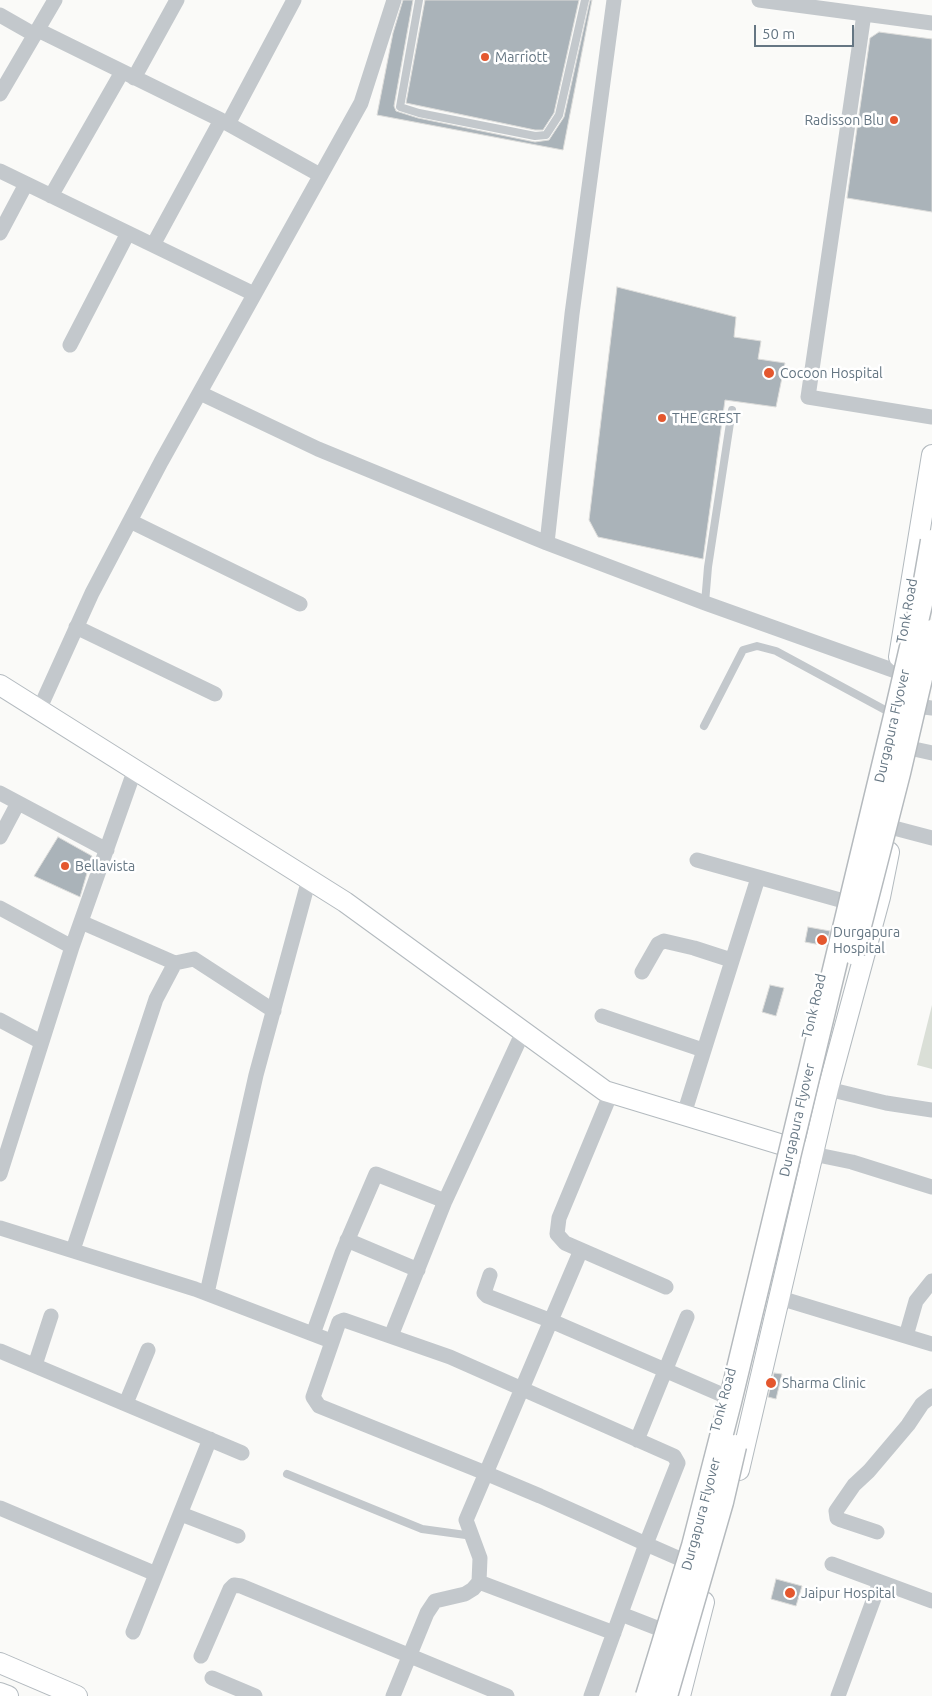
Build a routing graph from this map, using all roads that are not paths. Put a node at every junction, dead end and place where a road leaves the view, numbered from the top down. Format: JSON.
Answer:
{"nodes":[{"id":1,"x":55,"y":0,"type":"edge"},
{"id":2,"x":177,"y":0,"type":"edge"},
{"id":3,"x":294,"y":0,"type":"edge"},
{"id":4,"x":394,"y":0,"type":"edge"},
{"id":5,"x":419,"y":0,"type":"edge"},
{"id":6,"x":585,"y":0,"type":"edge"},
{"id":7,"x":614,"y":0,"type":"edge"},
{"id":8,"x":759,"y":0,"type":"edge"},
{"id":9,"x":864,"y":14,"type":"junction"},
{"id":10,"x":0,"y":15,"type":"edge"},
{"id":11,"x":932,"y":23,"type":"edge"},
{"id":12,"x":36,"y":33,"type":"junction"},
{"id":13,"x":128,"y":75,"type":"junction"},
{"id":14,"x":0,"y":94,"type":"edge"},
{"id":15,"x":224,"y":122,"type":"junction"},
{"id":16,"x":0,"y":171,"type":"edge"},
{"id":17,"x":320,"y":175,"type":"junction"},
{"id":18,"x":26,"y":184,"type":"junction"},
{"id":19,"x":50,"y":196,"type":"junction"},
{"id":20,"x":128,"y":233,"type":"junction"},
{"id":21,"x":0,"y":234,"type":"edge"},
{"id":22,"x":153,"y":245,"type":"junction"},
{"id":23,"x":254,"y":294,"type":"junction"},
{"id":24,"x":70,"y":346,"type":"dead end"},
{"id":25,"x":200,"y":393,"type":"junction"},
{"id":26,"x":732,"y":410,"type":"dead end"},
{"id":27,"x":932,"y":417,"type":"edge"},
{"id":28,"x":932,"y":455,"type":"edge"},
{"id":29,"x":130,"y":521,"type":"junction"},
{"id":30,"x":932,"y":541,"type":"edge"},
{"id":31,"x":547,"y":543,"type":"junction"},
{"id":32,"x":705,"y":603,"type":"junction"},
{"id":33,"x":300,"y":604,"type":"dead end"},
{"id":34,"x":76,"y":627,"type":"junction"},
{"id":35,"x":932,"y":631,"type":"edge"},
{"id":36,"x":896,"y":673,"type":"junction"},
{"id":37,"x":931,"y":679,"type":"edge"},
{"id":38,"x":0,"y":686,"type":"edge"},
{"id":39,"x":215,"y":694,"type":"dead end"},
{"id":40,"x":928,"y":708,"type":"edge"},
{"id":41,"x":39,"y":710,"type":"junction"},
{"id":42,"x":886,"y":711,"type":"junction"},
{"id":43,"x":704,"y":726,"type":"dead end"},
{"id":44,"x":923,"y":751,"type":"edge"},
{"id":45,"x":135,"y":770,"type":"junction"},
{"id":46,"x":0,"y":793,"type":"edge"},
{"id":47,"x":18,"y":803,"type":"junction"},
{"id":48,"x":894,"y":828,"type":"junction"},
{"id":49,"x":0,"y":837,"type":"edge"},
{"id":50,"x":932,"y":838,"type":"edge"},
{"id":51,"x":106,"y":850,"type":"junction"},
{"id":52,"x":697,"y":860,"type":"dead end"},
{"id":53,"x":758,"y":878,"type":"junction"},
{"id":54,"x":309,"y":879,"type":"junction"},
{"id":55,"x":840,"y":900,"type":"junction"},
{"id":56,"x":0,"y":908,"type":"edge"},
{"id":57,"x":81,"y":922,"type":"junction"},
{"id":58,"x":72,"y":947,"type":"junction"},
{"id":59,"x":732,"y":960,"type":"junction"},
{"id":60,"x":174,"y":963,"type":"junction"},
{"id":61,"x":642,"y":972,"type":"dead end"},
{"id":62,"x":274,"y":1011,"type":"junction"},
{"id":63,"x":602,"y":1016,"type":"dead end"},
{"id":64,"x":0,"y":1020,"type":"edge"},
{"id":65,"x":523,"y":1032,"type":"junction"},
{"id":66,"x":41,"y":1042,"type":"junction"},
{"id":67,"x":703,"y":1050,"type":"junction"},
{"id":68,"x":828,"y":1089,"type":"junction"},
{"id":69,"x":611,"y":1093,"type":"junction"},
{"id":70,"x":932,"y":1110,"type":"edge"},
{"id":71,"x":684,"y":1114,"type":"junction"},
{"id":72,"x":784,"y":1144,"type":"junction"},
{"id":73,"x":813,"y":1154,"type":"junction"},
{"id":74,"x":0,"y":1174,"type":"edge"},
{"id":75,"x":932,"y":1187,"type":"edge"},
{"id":76,"x":445,"y":1201,"type":"junction"},
{"id":77,"x":0,"y":1228,"type":"edge"},
{"id":78,"x":347,"y":1240,"type":"junction"},
{"id":79,"x":73,"y":1250,"type":"junction"},
{"id":80,"x":581,"y":1250,"type":"junction"},
{"id":81,"x":418,"y":1270,"type":"junction"},
{"id":82,"x":490,"y":1275,"type":"dead end"},
{"id":83,"x":932,"y":1281,"type":"edge"},
{"id":84,"x":666,"y":1287,"type":"dead end"},
{"id":85,"x":207,"y":1293,"type":"junction"},
{"id":86,"x":780,"y":1298,"type":"junction"},
{"id":87,"x":51,"y":1316,"type":"dead end"},
{"id":88,"x":687,"y":1317,"type":"dead end"},
{"id":89,"x":549,"y":1320,"type":"junction"},
{"id":90,"x":313,"y":1334,"type":"junction"},
{"id":91,"x":391,"y":1336,"type":"junction"},
{"id":92,"x":906,"y":1336,"type":"junction"},
{"id":93,"x":331,"y":1341,"type":"junction"},
{"id":94,"x":932,"y":1344,"type":"edge"},
{"id":95,"x":148,"y":1350,"type":"dead end"},
{"id":96,"x":0,"y":1351,"type":"edge"},
{"id":97,"x":35,"y":1365,"type":"junction"},
{"id":98,"x":666,"y":1370,"type":"junction"},
{"id":99,"x":521,"y":1387,"type":"junction"},
{"id":100,"x":725,"y":1396,"type":"junction"},
{"id":101,"x":932,"y":1396,"type":"edge"},
{"id":102,"x":126,"y":1403,"type":"junction"},
{"id":103,"x":210,"y":1439,"type":"junction"},
{"id":104,"x":637,"y":1440,"type":"junction"},
{"id":105,"x":242,"y":1453,"type":"dead end"},
{"id":106,"x":287,"y":1474,"type":"dead end"},
{"id":107,"x":487,"y":1474,"type":"junction"},
{"id":108,"x":0,"y":1508,"type":"edge"},
{"id":109,"x":181,"y":1514,"type":"junction"},
{"id":110,"x":877,"y":1532,"type":"dead end"},
{"id":111,"x":238,"y":1536,"type":"dead end"},
{"id":112,"x":473,"y":1536,"type":"junction"},
{"id":113,"x":646,"y":1544,"type":"junction"},
{"id":114,"x":678,"y":1558,"type":"junction"},
{"id":115,"x":832,"y":1564,"type":"dead end"},
{"id":116,"x":156,"y":1574,"type":"junction"},
{"id":117,"x":478,"y":1582,"type":"junction"},
{"id":118,"x":880,"y":1582,"type":"junction"},
{"id":119,"x":932,"y":1601,"type":"edge"},
{"id":120,"x":621,"y":1614,"type":"junction"},
{"id":121,"x":657,"y":1628,"type":"junction"},
{"id":122,"x":133,"y":1632,"type":"dead end"},
{"id":123,"x":614,"y":1633,"type":"junction"},
{"id":124,"x":409,"y":1655,"type":"junction"},
{"id":125,"x":201,"y":1656,"type":"dead end"},
{"id":126,"x":0,"y":1663,"type":"edge"},
{"id":127,"x":212,"y":1678,"type":"dead end"},
{"id":128,"x":0,"y":1693,"type":"edge"},
{"id":129,"x":8,"y":1696,"type":"edge"},
{"id":130,"x":77,"y":1696,"type":"edge"},
{"id":131,"x":255,"y":1696,"type":"edge"},
{"id":132,"x":393,"y":1696,"type":"edge"},
{"id":133,"x":508,"y":1696,"type":"edge"},
{"id":134,"x":591,"y":1696,"type":"edge"},
{"id":135,"x":636,"y":1696,"type":"edge"},
{"id":136,"x":647,"y":1696,"type":"edge"},
{"id":137,"x":666,"y":1696,"type":"edge"},
{"id":138,"x":680,"y":1696,"type":"edge"},
{"id":139,"x":838,"y":1696,"type":"edge"}],
"edges":[{"from":1,"to":12,"type":"street"},
{"from":2,"to":13,"type":"street"},
{"from":3,"to":15,"type":"street"},
{"from":4,"to":17,"type":"street"},
{"from":5,"to":6,"type":"lane"},
{"from":7,"to":31,"type":"street"},
{"from":8,"to":9,"type":"street"},
{"from":9,"to":11,"type":"street"},
{"from":9,"to":27,"type":"street"},
{"from":10,"to":12,"type":"street"},
{"from":12,"to":13,"type":"street"},
{"from":12,"to":14,"type":"street"},
{"from":13,"to":15,"type":"street"},
{"from":13,"to":19,"type":"street"},
{"from":15,"to":17,"type":"street"},
{"from":15,"to":22,"type":"street"},
{"from":16,"to":18,"type":"street"},
{"from":17,"to":23,"type":"street"},
{"from":18,"to":19,"type":"street"},
{"from":18,"to":21,"type":"street"},
{"from":19,"to":20,"type":"street"},
{"from":20,"to":22,"type":"street"},
{"from":20,"to":24,"type":"street"},
{"from":22,"to":23,"type":"street"},
{"from":23,"to":25,"type":"street"},
{"from":25,"to":29,"type":"street"},
{"from":25,"to":31,"type":"street"},
{"from":26,"to":32,"type":"lane"},
{"from":28,"to":36,"type":"street","name":"Tonk Road"},
{"from":29,"to":33,"type":"street"},
{"from":29,"to":34,"type":"street"},
{"from":30,"to":136,"type":"main road","name":"Durgapura Flyover","bridge":true},
{"from":31,"to":32,"type":"street"},
{"from":32,"to":36,"type":"street"},
{"from":34,"to":39,"type":"street"},
{"from":34,"to":41,"type":"street"},
{"from":35,"to":137,"type":"main road","name":"Durgapura Flyover","bridge":true},
{"from":36,"to":37,"type":"street"},
{"from":36,"to":42,"type":"street","name":"Tonk Road"},
{"from":37,"to":40,"type":"street"},
{"from":38,"to":41,"type":"street"},
{"from":40,"to":44,"type":"street"},
{"from":41,"to":45,"type":"street"},
{"from":42,"to":43,"type":"lane"},
{"from":42,"to":55,"type":"street","name":"Tonk Road"},
{"from":44,"to":48,"type":"street"},
{"from":45,"to":51,"type":"street"},
{"from":45,"to":54,"type":"street"},
{"from":46,"to":47,"type":"street"},
{"from":47,"to":49,"type":"street"},
{"from":47,"to":51,"type":"street"},
{"from":48,"to":50,"type":"street"},
{"from":48,"to":68,"type":"street"},
{"from":51,"to":57,"type":"street"},
{"from":52,"to":53,"type":"street"},
{"from":53,"to":55,"type":"street"},
{"from":53,"to":59,"type":"street"},
{"from":54,"to":62,"type":"street"},
{"from":54,"to":65,"type":"street"},
{"from":55,"to":72,"type":"street","name":"Tonk Road"},
{"from":56,"to":58,"type":"street"},
{"from":57,"to":58,"type":"street"},
{"from":57,"to":60,"type":"street"},
{"from":58,"to":66,"type":"street"},
{"from":59,"to":61,"type":"street"},
{"from":59,"to":67,"type":"street"},
{"from":60,"to":62,"type":"street"},
{"from":60,"to":79,"type":"street"},
{"from":62,"to":85,"type":"street"},
{"from":63,"to":67,"type":"street"},
{"from":64,"to":66,"type":"street"},
{"from":65,"to":69,"type":"street"},
{"from":65,"to":76,"type":"street"},
{"from":66,"to":74,"type":"street"},
{"from":67,"to":71,"type":"street"},
{"from":68,"to":70,"type":"street"},
{"from":68,"to":73,"type":"street"},
{"from":69,"to":71,"type":"street"},
{"from":69,"to":80,"type":"street"},
{"from":71,"to":72,"type":"street"},
{"from":72,"to":73,"type":"street"},
{"from":72,"to":100,"type":"street","name":"Tonk Road"},
{"from":73,"to":75,"type":"street"},
{"from":73,"to":86,"type":"street"},
{"from":76,"to":78,"type":"street"},
{"from":76,"to":81,"type":"street"},
{"from":77,"to":79,"type":"street"},
{"from":78,"to":81,"type":"street"},
{"from":78,"to":90,"type":"street"},
{"from":79,"to":85,"type":"street"},
{"from":80,"to":84,"type":"street"},
{"from":80,"to":89,"type":"street"},
{"from":81,"to":91,"type":"street"},
{"from":82,"to":89,"type":"street"},
{"from":83,"to":92,"type":"street"},
{"from":85,"to":90,"type":"street"},
{"from":86,"to":92,"type":"street"},
{"from":86,"to":138,"type":"street"},
{"from":87,"to":97,"type":"street"},
{"from":88,"to":98,"type":"street"},
{"from":89,"to":98,"type":"street"},
{"from":89,"to":99,"type":"street"},
{"from":90,"to":93,"type":"street"},
{"from":91,"to":93,"type":"street"},
{"from":91,"to":99,"type":"street"},
{"from":92,"to":94,"type":"street"},
{"from":93,"to":107,"type":"street"},
{"from":95,"to":102,"type":"street"},
{"from":96,"to":97,"type":"street"},
{"from":97,"to":102,"type":"street"},
{"from":98,"to":100,"type":"street"},
{"from":98,"to":104,"type":"street"},
{"from":99,"to":104,"type":"street"},
{"from":99,"to":107,"type":"street"},
{"from":100,"to":114,"type":"street","name":"Tonk Road"},
{"from":101,"to":110,"type":"street"},
{"from":102,"to":103,"type":"street"},
{"from":103,"to":105,"type":"street"},
{"from":103,"to":109,"type":"street"},
{"from":104,"to":113,"type":"street"},
{"from":106,"to":112,"type":"lane"},
{"from":107,"to":112,"type":"street"},
{"from":107,"to":113,"type":"street"},
{"from":108,"to":116,"type":"street"},
{"from":109,"to":111,"type":"street"},
{"from":109,"to":116,"type":"street"},
{"from":112,"to":117,"type":"street"},
{"from":113,"to":114,"type":"street"},
{"from":113,"to":120,"type":"street"},
{"from":114,"to":121,"type":"street","name":"Tonk Road"},
{"from":115,"to":118,"type":"street"},
{"from":116,"to":122,"type":"street"},
{"from":117,"to":123,"type":"street"},
{"from":117,"to":124,"type":"street"},
{"from":118,"to":119,"type":"street"},
{"from":118,"to":139,"type":"street"},
{"from":120,"to":121,"type":"street"},
{"from":120,"to":123,"type":"street"},
{"from":121,"to":135,"type":"street","name":"Tonk Road"},
{"from":123,"to":134,"type":"street"},
{"from":124,"to":125,"type":"street"},
{"from":124,"to":132,"type":"street"},
{"from":124,"to":133,"type":"street"},
{"from":126,"to":130,"type":"street"},
{"from":127,"to":131,"type":"street"},
{"from":128,"to":129,"type":"street"}]}
